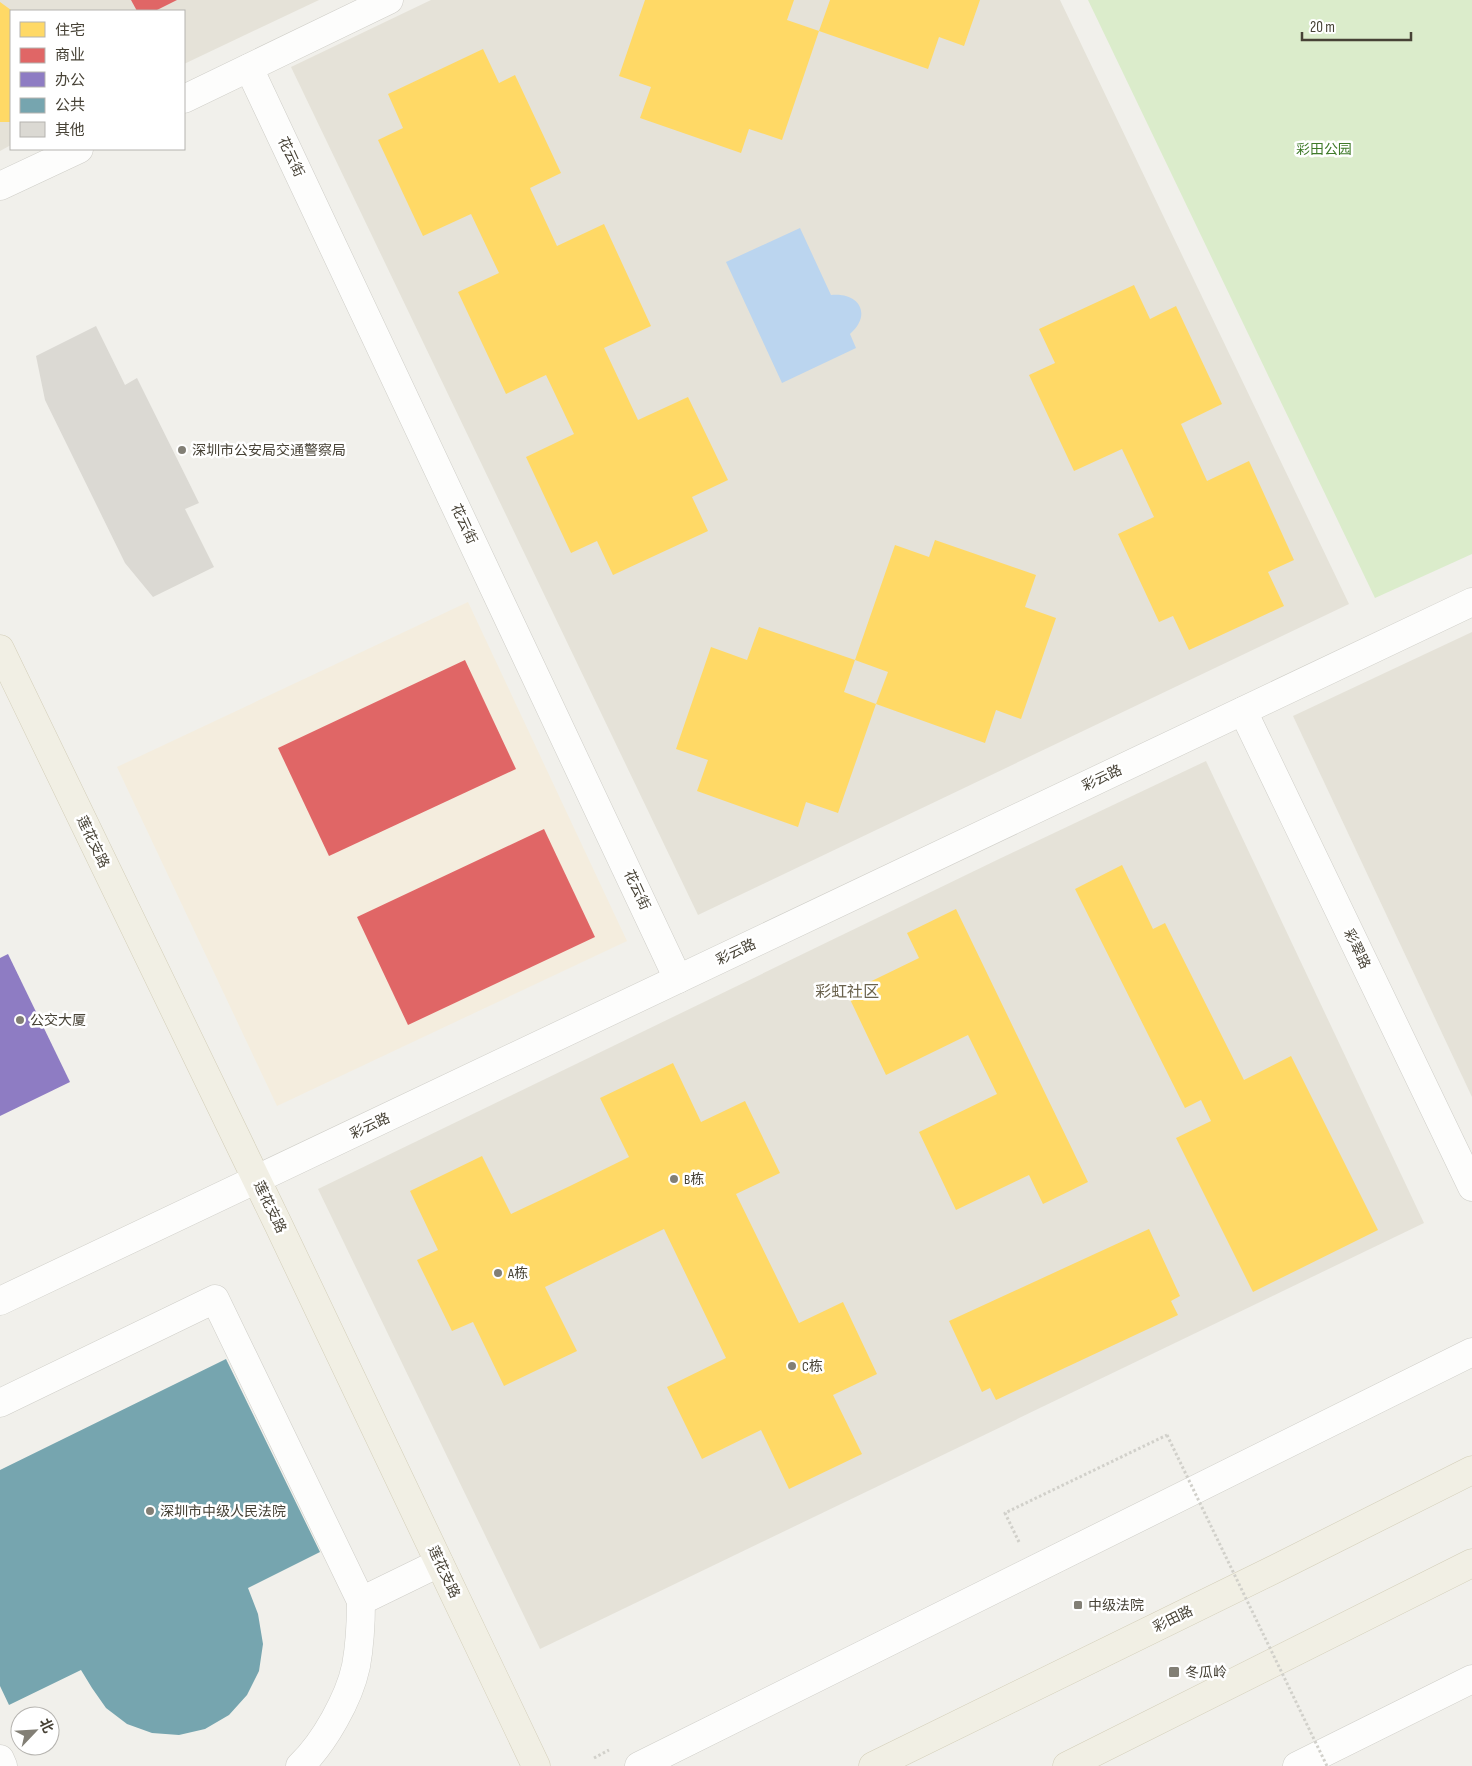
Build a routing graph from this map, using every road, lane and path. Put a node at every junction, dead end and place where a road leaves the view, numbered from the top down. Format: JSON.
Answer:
{"nodes":[{"id":1,"x":389,"y":0,"type":"edge"},
{"id":2,"x":249,"y":68,"type":"junction"},
{"id":3,"x":185,"y":99,"type":"edge"},
{"id":4,"x":77,"y":150,"type":"edge"},
{"id":5,"x":0,"y":186,"type":"edge"},
{"id":6,"x":1472,"y":602,"type":"edge"},
{"id":7,"x":0,"y":649,"type":"edge"},
{"id":8,"x":1242,"y":711,"type":"junction"},
{"id":9,"x":678,"y":979,"type":"junction"},
{"id":10,"x":256,"y":1179,"type":"junction"},
{"id":11,"x":1472,"y":1187,"type":"edge"},
{"id":12,"x":0,"y":1302,"type":"edge"},
{"id":13,"x":1472,"y":1352,"type":"edge"},
{"id":14,"x":0,"y":1403,"type":"edge"},
{"id":15,"x":1472,"y":1470,"type":"edge"},
{"id":16,"x":1020,"y":1544,"type":"dead end"},
{"id":17,"x":1472,"y":1562,"type":"edge"},
{"id":18,"x":439,"y":1563,"type":"junction"},
{"id":19,"x":361,"y":1601,"type":"junction"},
{"id":20,"x":1472,"y":1679,"type":"edge"},
{"id":21,"x":0,"y":1759,"type":"edge"},
{"id":22,"x":3,"y":1766,"type":"edge"},
{"id":23,"x":300,"y":1766,"type":"edge"},
{"id":24,"x":536,"y":1766,"type":"edge"},
{"id":25,"x":640,"y":1766,"type":"edge"},
{"id":26,"x":873,"y":1766,"type":"edge"},
{"id":27,"x":1067,"y":1766,"type":"edge"},
{"id":28,"x":1297,"y":1766,"type":"edge"},
{"id":29,"x":1327,"y":1766,"type":"edge"}],
"edges":[{"from":1,"to":2,"type":"street"},
{"from":2,"to":3,"type":"street"},
{"from":2,"to":9,"type":"street","name":"花云街"},
{"from":4,"to":5,"type":"street"},
{"from":6,"to":8,"type":"street","name":"彩云路"},
{"from":7,"to":10,"type":"main road","name":"莲花支路"},
{"from":8,"to":9,"type":"street","name":"彩云路"},
{"from":8,"to":11,"type":"street","name":"彩翠路"},
{"from":9,"to":10,"type":"street","name":"彩云路"},
{"from":10,"to":12,"type":"street","name":"彩云路"},
{"from":10,"to":18,"type":"main road","name":"莲花支路"},
{"from":13,"to":25,"type":"street"},
{"from":14,"to":19,"type":"street"},
{"from":15,"to":26,"type":"main road","name":"彩田路"},
{"from":16,"to":29,"type":"path","bridge":true},
{"from":17,"to":27,"type":"main road"},
{"from":18,"to":19,"type":"street"},
{"from":18,"to":24,"type":"main road","name":"莲花支路"},
{"from":19,"to":23,"type":"street"},
{"from":20,"to":28,"type":"street"},
{"from":21,"to":22,"type":"street"}]}
